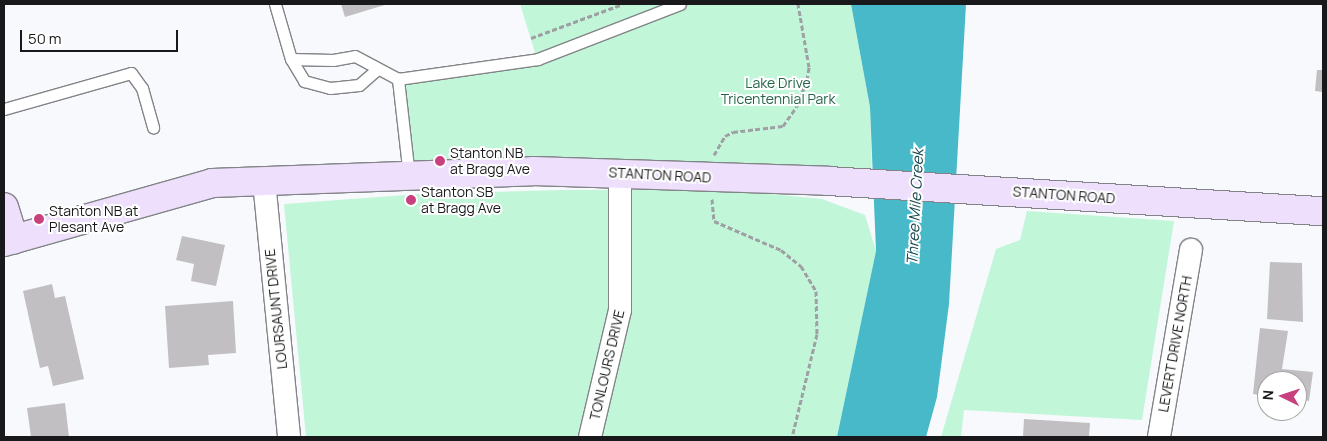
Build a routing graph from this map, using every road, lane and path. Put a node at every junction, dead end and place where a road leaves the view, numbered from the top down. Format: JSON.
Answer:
{"nodes":[{"id":1,"x":274,"y":4,"type":"edge"},
{"id":2,"x":623,"y":4,"type":"edge"},
{"id":3,"x":680,"y":4,"type":"edge"},
{"id":4,"x":798,"y":4,"type":"edge"},
{"id":5,"x":531,"y":38,"type":"dead end"},
{"id":6,"x":291,"y":59,"type":"junction"},
{"id":7,"x":376,"y":70,"type":"junction"},
{"id":8,"x":398,"y":79,"type":"junction"},
{"id":9,"x":4,"y":109,"type":"edge"},
{"id":10,"x":153,"y":127,"type":"dead end"},
{"id":11,"x":713,"y":159,"type":"dead end"},
{"id":12,"x":620,"y":172,"type":"junction"},
{"id":13,"x":409,"y":176,"type":"junction"},
{"id":14,"x":264,"y":181,"type":"junction"},
{"id":15,"x":712,"y":191,"type":"dead end"},
{"id":16,"x":4,"y":207,"type":"edge"},
{"id":17,"x":1323,"y":211,"type":"edge"},
{"id":18,"x":9,"y":241,"type":"edge"},
{"id":19,"x":1191,"y":250,"type":"dead end"},
{"id":20,"x":289,"y":437,"type":"edge"},
{"id":21,"x":590,"y":437,"type":"edge"},
{"id":22,"x":792,"y":437,"type":"edge"},
{"id":23,"x":1159,"y":437,"type":"edge"}],
"edges":[{"from":1,"to":6,"type":"lane"},
{"from":2,"to":5,"type":"path"},
{"from":3,"to":8,"type":"lane"},
{"from":4,"to":11,"type":"path"},
{"from":6,"to":7,"type":"lane"},
{"from":6,"to":7,"type":"lane"},
{"from":7,"to":8,"type":"lane"},
{"from":8,"to":13,"type":"lane"},
{"from":9,"to":10,"type":"lane"},
{"from":12,"to":13,"type":"street","name":"STANTON ROAD"},
{"from":12,"to":17,"type":"street","name":"STANTON ROAD"},
{"from":12,"to":21,"type":"street","name":"TONLOURS DRIVE"},
{"from":13,"to":14,"type":"street","name":"STANTON ROAD"},
{"from":14,"to":18,"type":"street","name":"STANTON ROAD"},
{"from":14,"to":20,"type":"street","name":"LOURSAUNT DRIVE"},
{"from":15,"to":22,"type":"path"},
{"from":16,"to":18,"type":"street"},
{"from":19,"to":23,"type":"street","name":"LEVERT DRIVE NORTH"}]}
